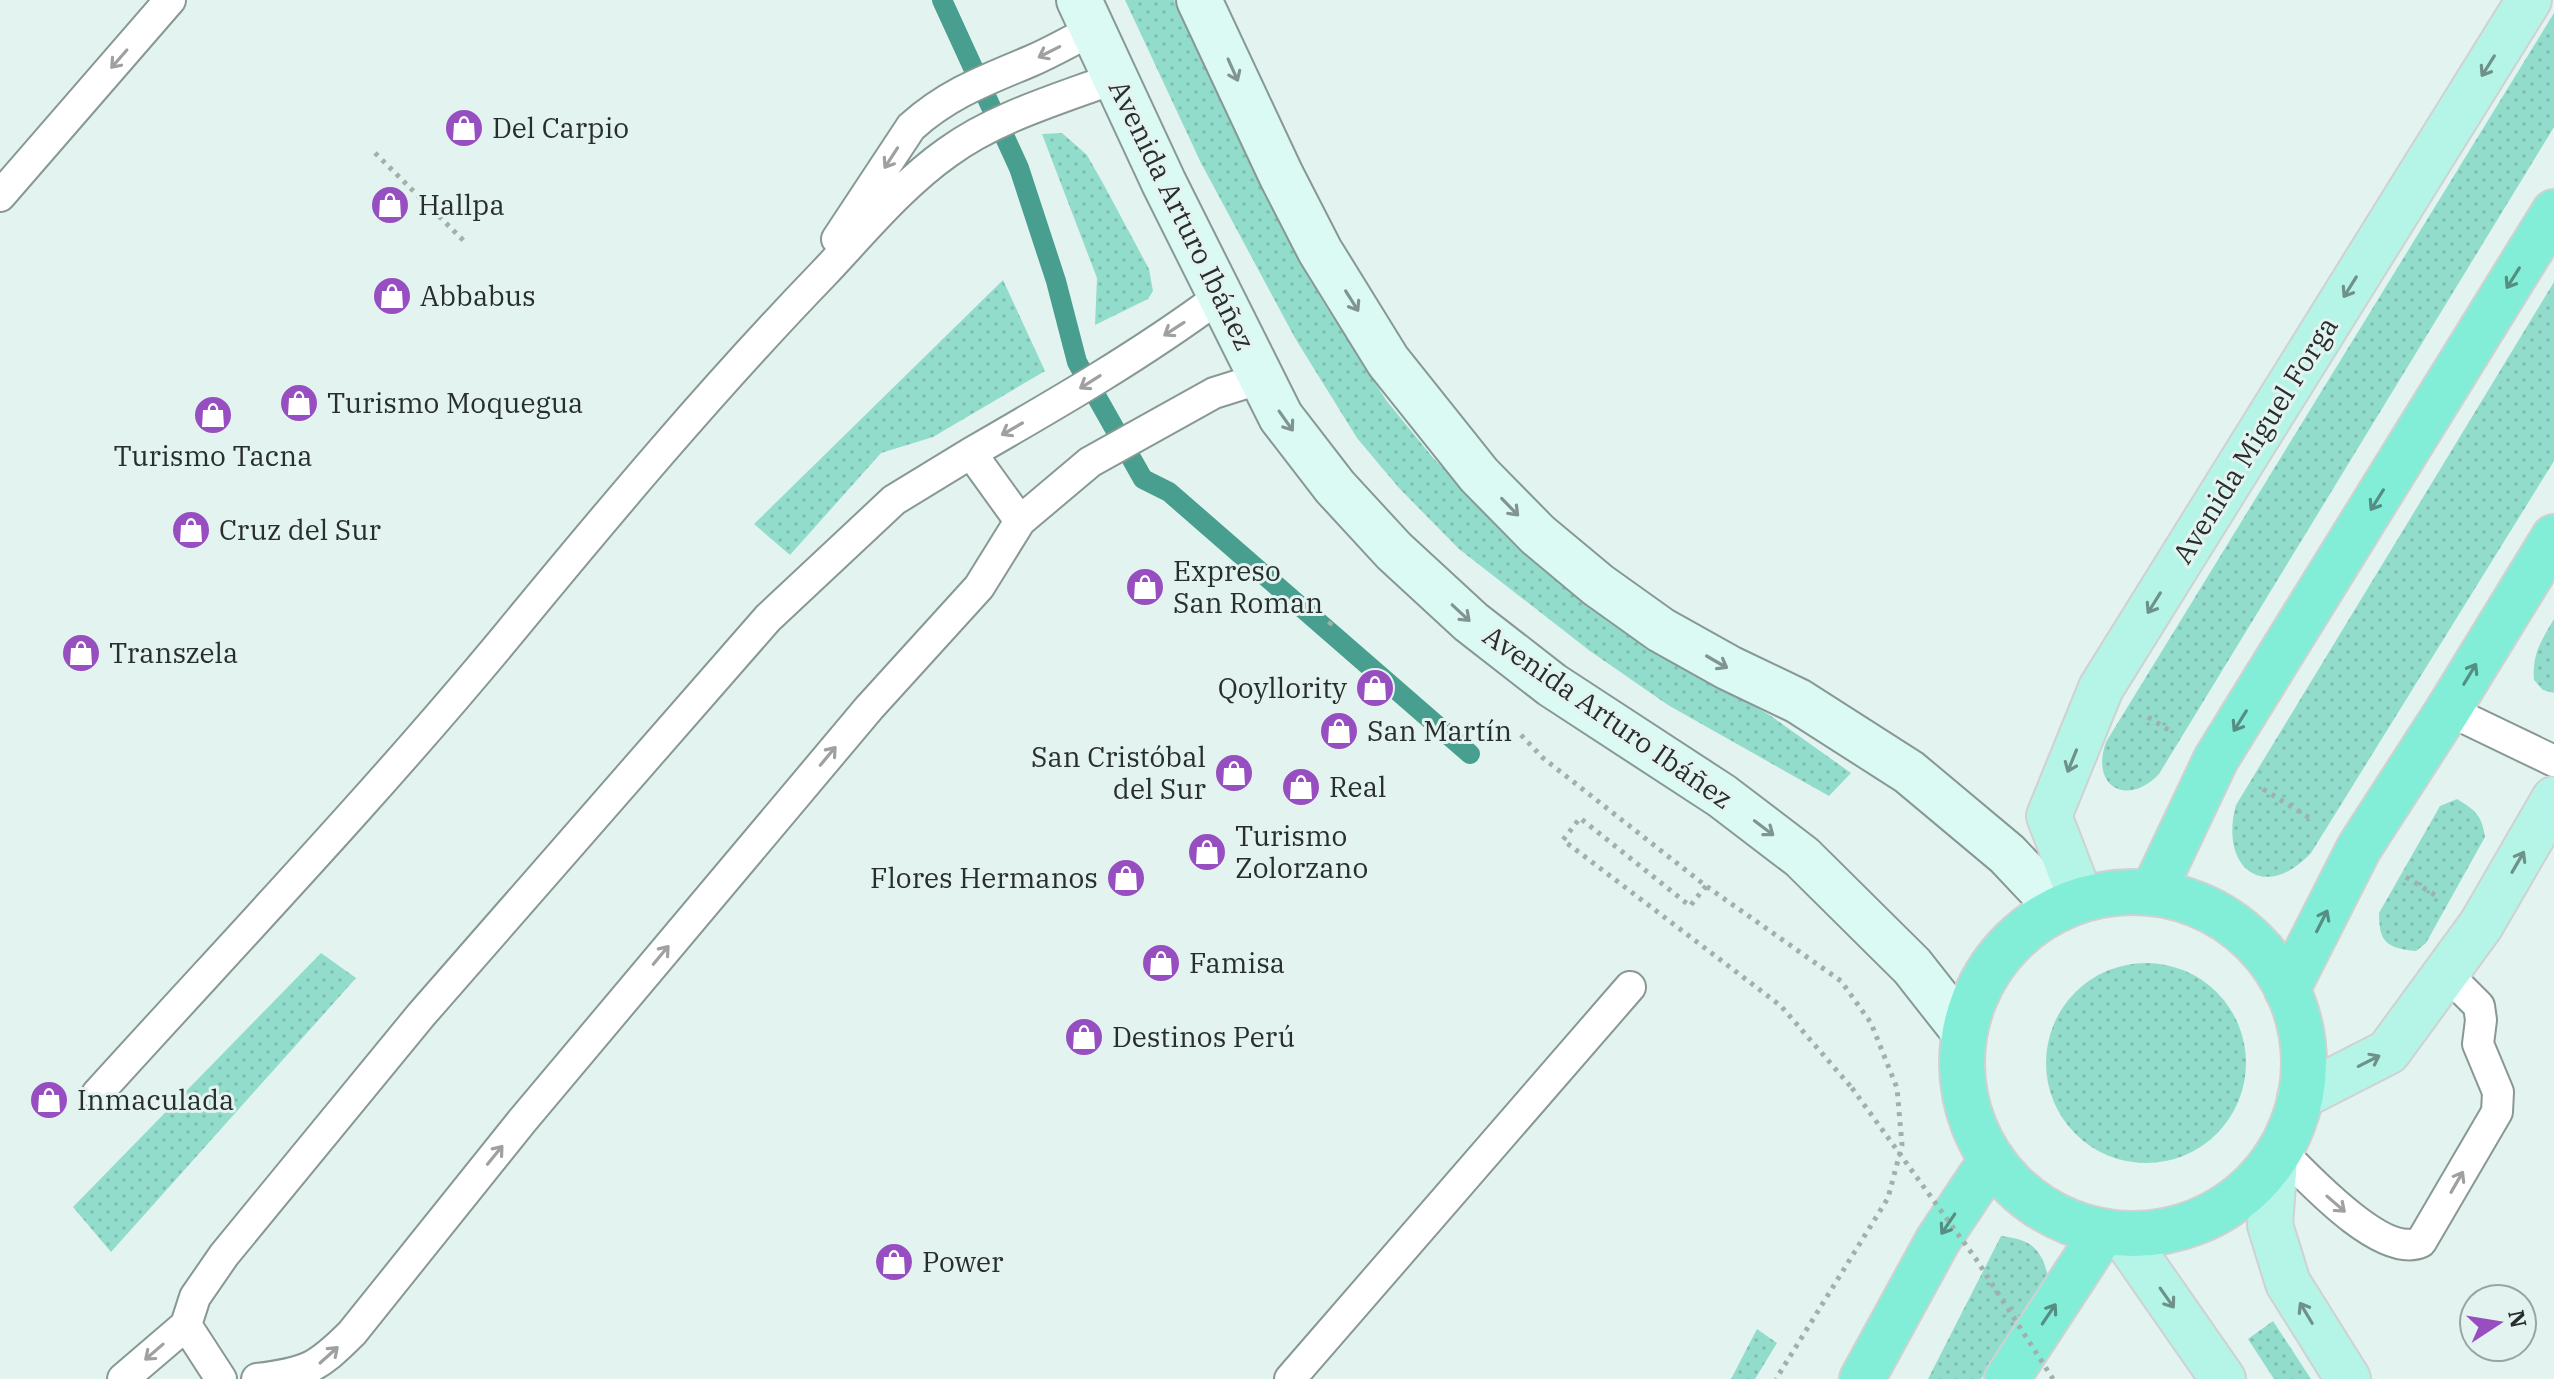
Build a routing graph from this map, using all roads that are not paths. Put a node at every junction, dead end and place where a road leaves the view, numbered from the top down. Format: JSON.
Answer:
{"nodes":[{"id":1,"x":170,"y":0,"type":"edge"},
{"id":2,"x":1199,"y":0,"type":"edge"},
{"id":3,"x":2529,"y":0,"type":"edge"},
{"id":4,"x":1086,"y":15,"type":"edge"},
{"id":5,"x":1115,"y":78,"type":"junction"},
{"id":6,"x":0,"y":196,"type":"edge"},
{"id":7,"x":2554,"y":212,"type":"edge"},
{"id":8,"x":1219,"y":297,"type":"junction"},
{"id":9,"x":796,"y":301,"type":"junction"},
{"id":10,"x":1262,"y":378,"type":"junction"},
{"id":11,"x":971,"y":453,"type":"junction"},
{"id":12,"x":1020,"y":521,"type":"junction"},
{"id":13,"x":2554,"y":537,"type":"edge"},
{"id":14,"x":2448,"y":710,"type":"junction"},
{"id":15,"x":2554,"y":761,"type":"edge"},
{"id":16,"x":2554,"y":799,"type":"edge"},
{"id":17,"x":2153,"y":892,"type":"junction"},
{"id":18,"x":2069,"y":903,"type":"junction"},
{"id":19,"x":2446,"y":973,"type":"junction"},
{"id":20,"x":1630,"y":987,"type":"dead end"},
{"id":21,"x":2287,"y":990,"type":"junction"},
{"id":22,"x":1964,"y":1032,"type":"junction"},
{"id":23,"x":97,"y":1094,"type":"dead end"},
{"id":24,"x":2300,"y":1097,"type":"junction"},
{"id":25,"x":2278,"y":1154,"type":"junction"},
{"id":26,"x":1992,"y":1159,"type":"junction"},
{"id":27,"x":2113,"y":1233,"type":"junction"},
{"id":28,"x":186,"y":1325,"type":"junction"},
{"id":29,"x":123,"y":1379,"type":"edge"},
{"id":30,"x":221,"y":1379,"type":"edge"},
{"id":31,"x":257,"y":1379,"type":"edge"},
{"id":32,"x":1290,"y":1379,"type":"edge"},
{"id":33,"x":1862,"y":1379,"type":"edge"},
{"id":34,"x":2007,"y":1379,"type":"edge"},
{"id":35,"x":2223,"y":1379,"type":"edge"},
{"id":36,"x":2348,"y":1379,"type":"edge"}],
"edges":[{"from":1,"to":6,"type":"lane","one_way":true},
{"from":2,"to":18,"type":"main road","one_way":true},
{"from":3,"to":18,"type":"main road","name":"Avenida Miguel Forga","one_way":true},
{"from":4,"to":5,"type":"main road","name":"Avenida Arturo Ibáñez"},
{"from":4,"to":9,"type":"lane","one_way":true},
{"from":5,"to":8,"type":"main road","name":"Avenida Arturo Ibáñez"},
{"from":5,"to":9,"type":"lane"},
{"from":7,"to":17,"type":"highway","one_way":true},
{"from":8,"to":10,"type":"main road","name":"Avenida Arturo Ibáñez"},
{"from":8,"to":11,"type":"lane","one_way":true},
{"from":9,"to":23,"type":"lane"},
{"from":10,"to":12,"type":"lane"},
{"from":10,"to":22,"type":"main road","name":"Avenida Arturo Ibáñez","one_way":true},
{"from":11,"to":12,"type":"lane"},
{"from":11,"to":28,"type":"lane"},
{"from":31,"to":12,"type":"lane","one_way":true},
{"from":14,"to":13,"type":"highway","one_way":true},
{"from":14,"to":15,"type":"lane"},
{"from":21,"to":14,"type":"highway","one_way":true},
{"from":19,"to":16,"type":"main road","one_way":true},
{"from":17,"to":18,"type":"highway"},
{"from":17,"to":21,"type":"highway"},
{"from":18,"to":22,"type":"highway"},
{"from":24,"to":19,"type":"main road","one_way":true},
{"from":25,"to":19,"type":"lane","one_way":true},
{"from":20,"to":32,"type":"lane"},
{"from":21,"to":24,"type":"highway"},
{"from":22,"to":26,"type":"highway"},
{"from":24,"to":25,"type":"highway"},
{"from":25,"to":27,"type":"highway"},
{"from":36,"to":25,"type":"main road","one_way":true},
{"from":26,"to":27,"type":"highway"},
{"from":26,"to":33,"type":"highway","one_way":true},
{"from":34,"to":27,"type":"highway","one_way":true},
{"from":27,"to":35,"type":"main road","one_way":true},
{"from":28,"to":29,"type":"lane","one_way":true},
{"from":28,"to":30,"type":"lane"}]}
